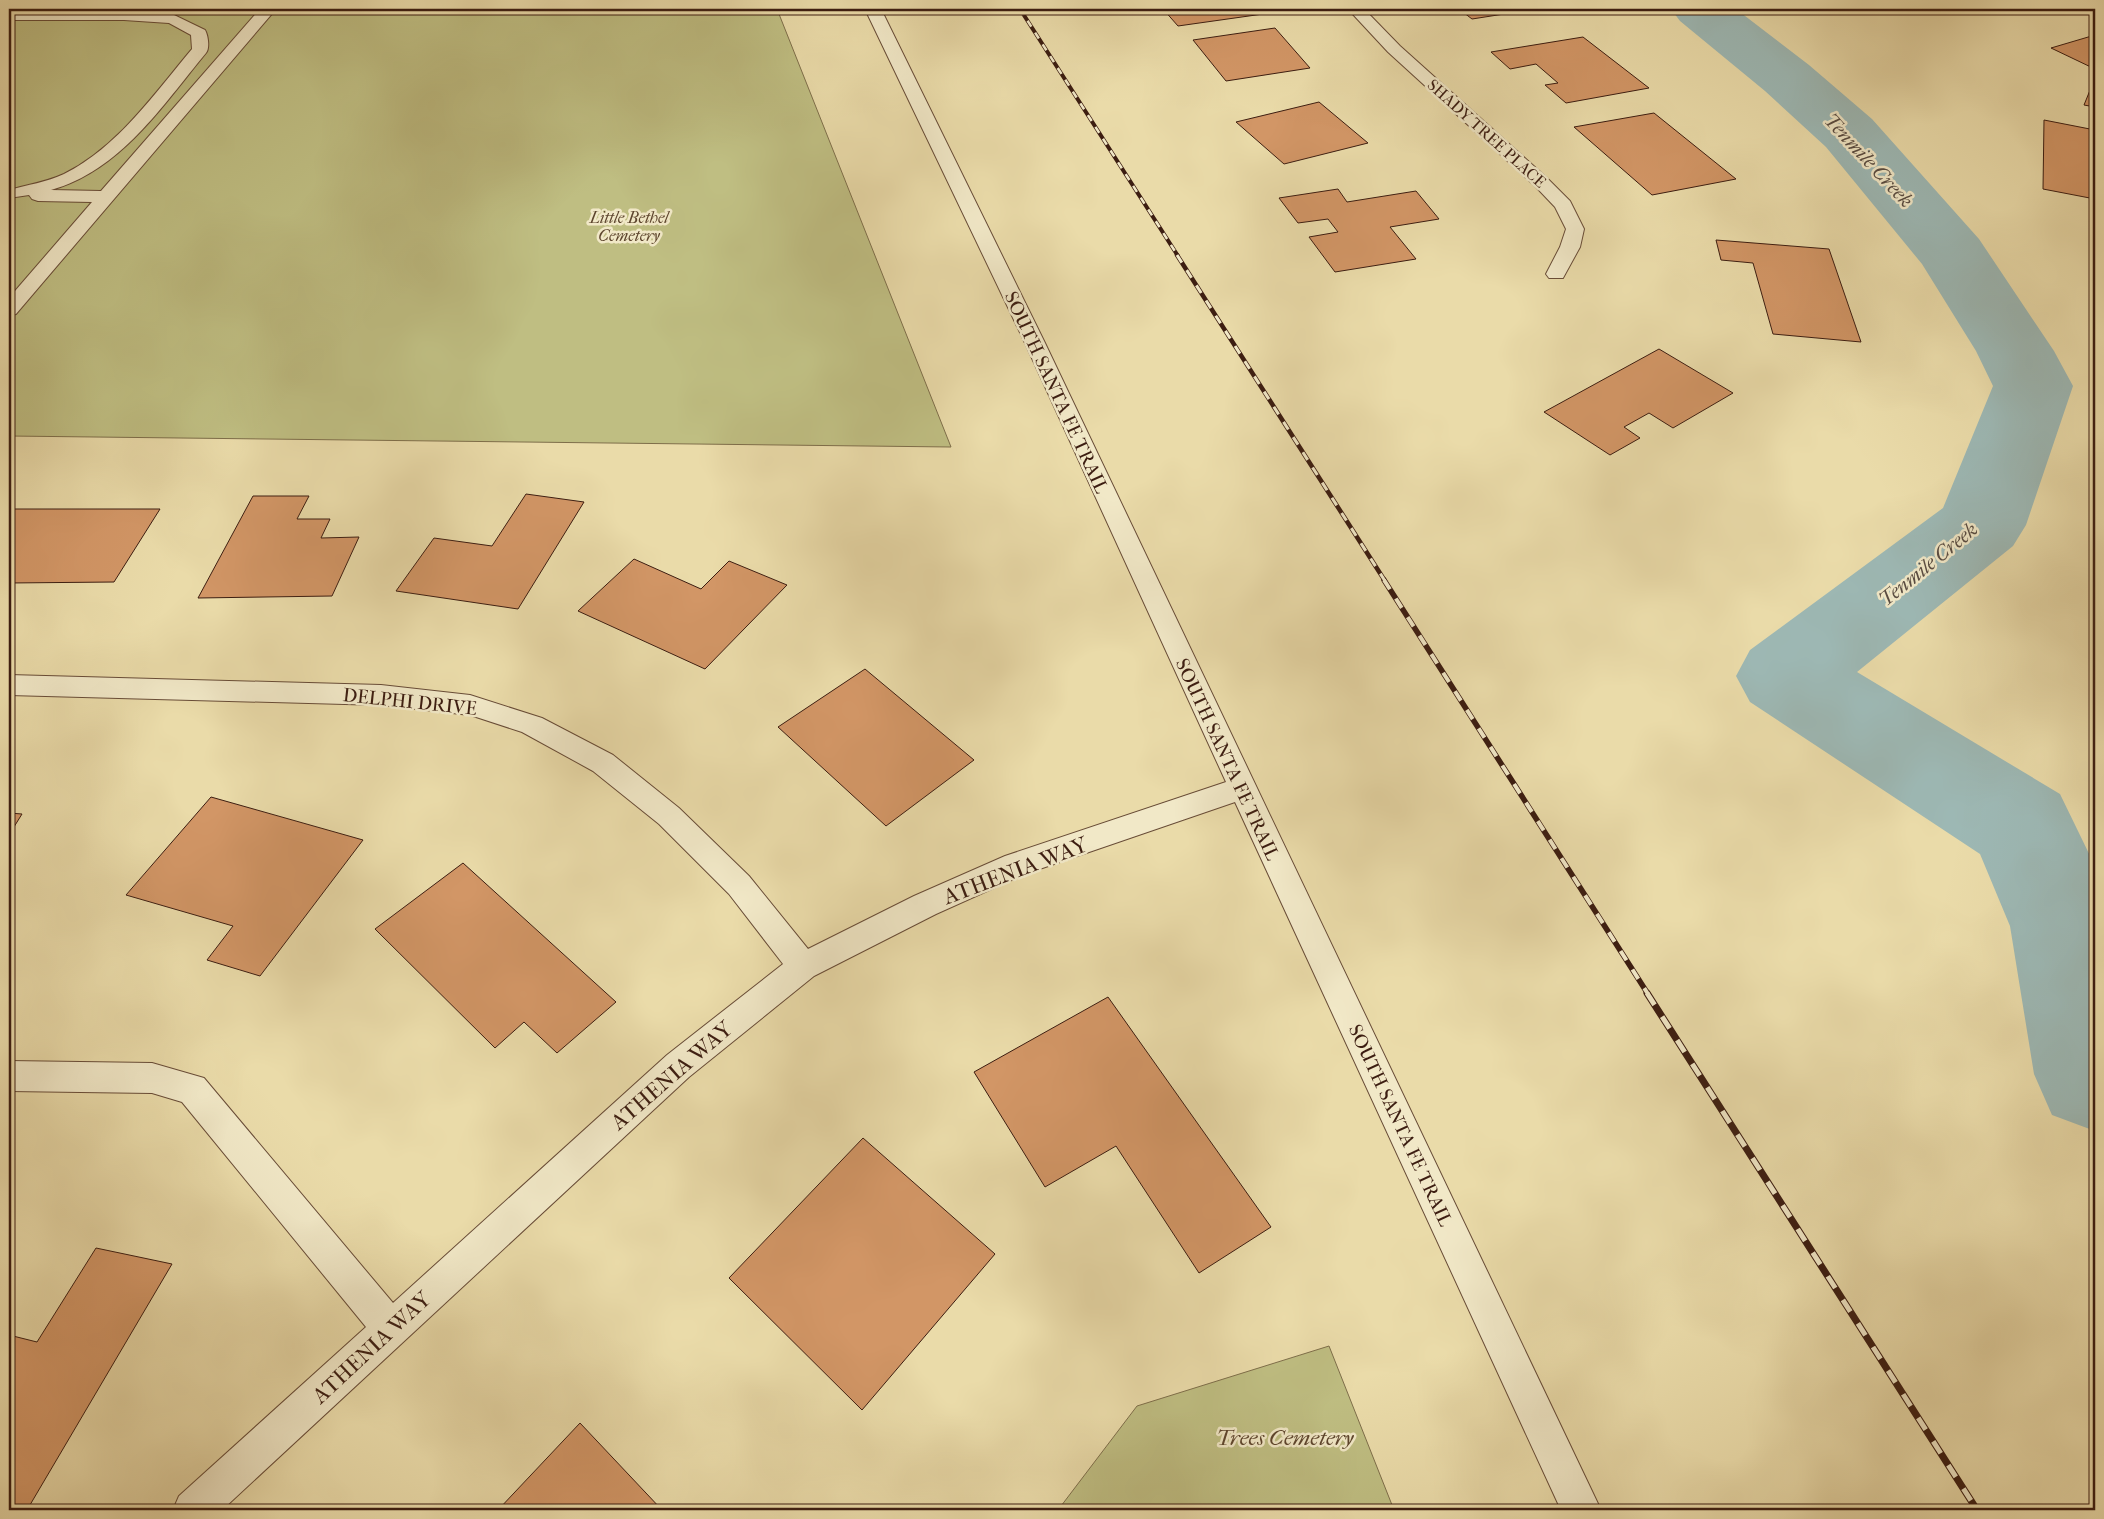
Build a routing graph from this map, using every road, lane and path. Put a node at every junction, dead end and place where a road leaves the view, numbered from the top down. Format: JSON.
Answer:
{"nodes":[{"id":1,"x":268,"y":9,"type":"edge"},
{"id":2,"x":872,"y":9,"type":"edge"},
{"id":3,"x":1356,"y":9,"type":"edge"},
{"id":4,"x":9,"y":15,"type":"edge"},
{"id":5,"x":11,"y":194,"type":"edge"},
{"id":6,"x":106,"y":197,"type":"junction"},
{"id":7,"x":1556,"y":274,"type":"dead end"},
{"id":8,"x":9,"y":310,"type":"edge"},
{"id":9,"x":9,"y":686,"type":"edge"},
{"id":10,"x":1242,"y":788,"type":"junction"},
{"id":11,"x":803,"y":966,"type":"junction"},
{"id":12,"x":9,"y":1076,"type":"edge"},
{"id":13,"x":391,"y":1329,"type":"junction"},
{"id":14,"x":193,"y":1510,"type":"edge"},
{"id":15,"x":1581,"y":1510,"type":"edge"}],
"edges":[{"from":1,"to":6,"type":"street"},
{"from":2,"to":10,"type":"street","name":"SOUTH SANTA FE TRAIL"},
{"from":3,"to":7,"type":"street","name":"SHADY TREE PLACE"},
{"from":4,"to":5,"type":"street"},
{"from":5,"to":6,"type":"street"},
{"from":6,"to":8,"type":"street"},
{"from":9,"to":11,"type":"street","name":"DELPHI DRIVE"},
{"from":10,"to":11,"type":"street","name":"ATHENIA WAY"},
{"from":10,"to":15,"type":"street","name":"SOUTH SANTA FE TRAIL"},
{"from":11,"to":13,"type":"street","name":"ATHENIA WAY"},
{"from":12,"to":13,"type":"street"},
{"from":13,"to":14,"type":"street","name":"ATHENIA WAY"}]}
